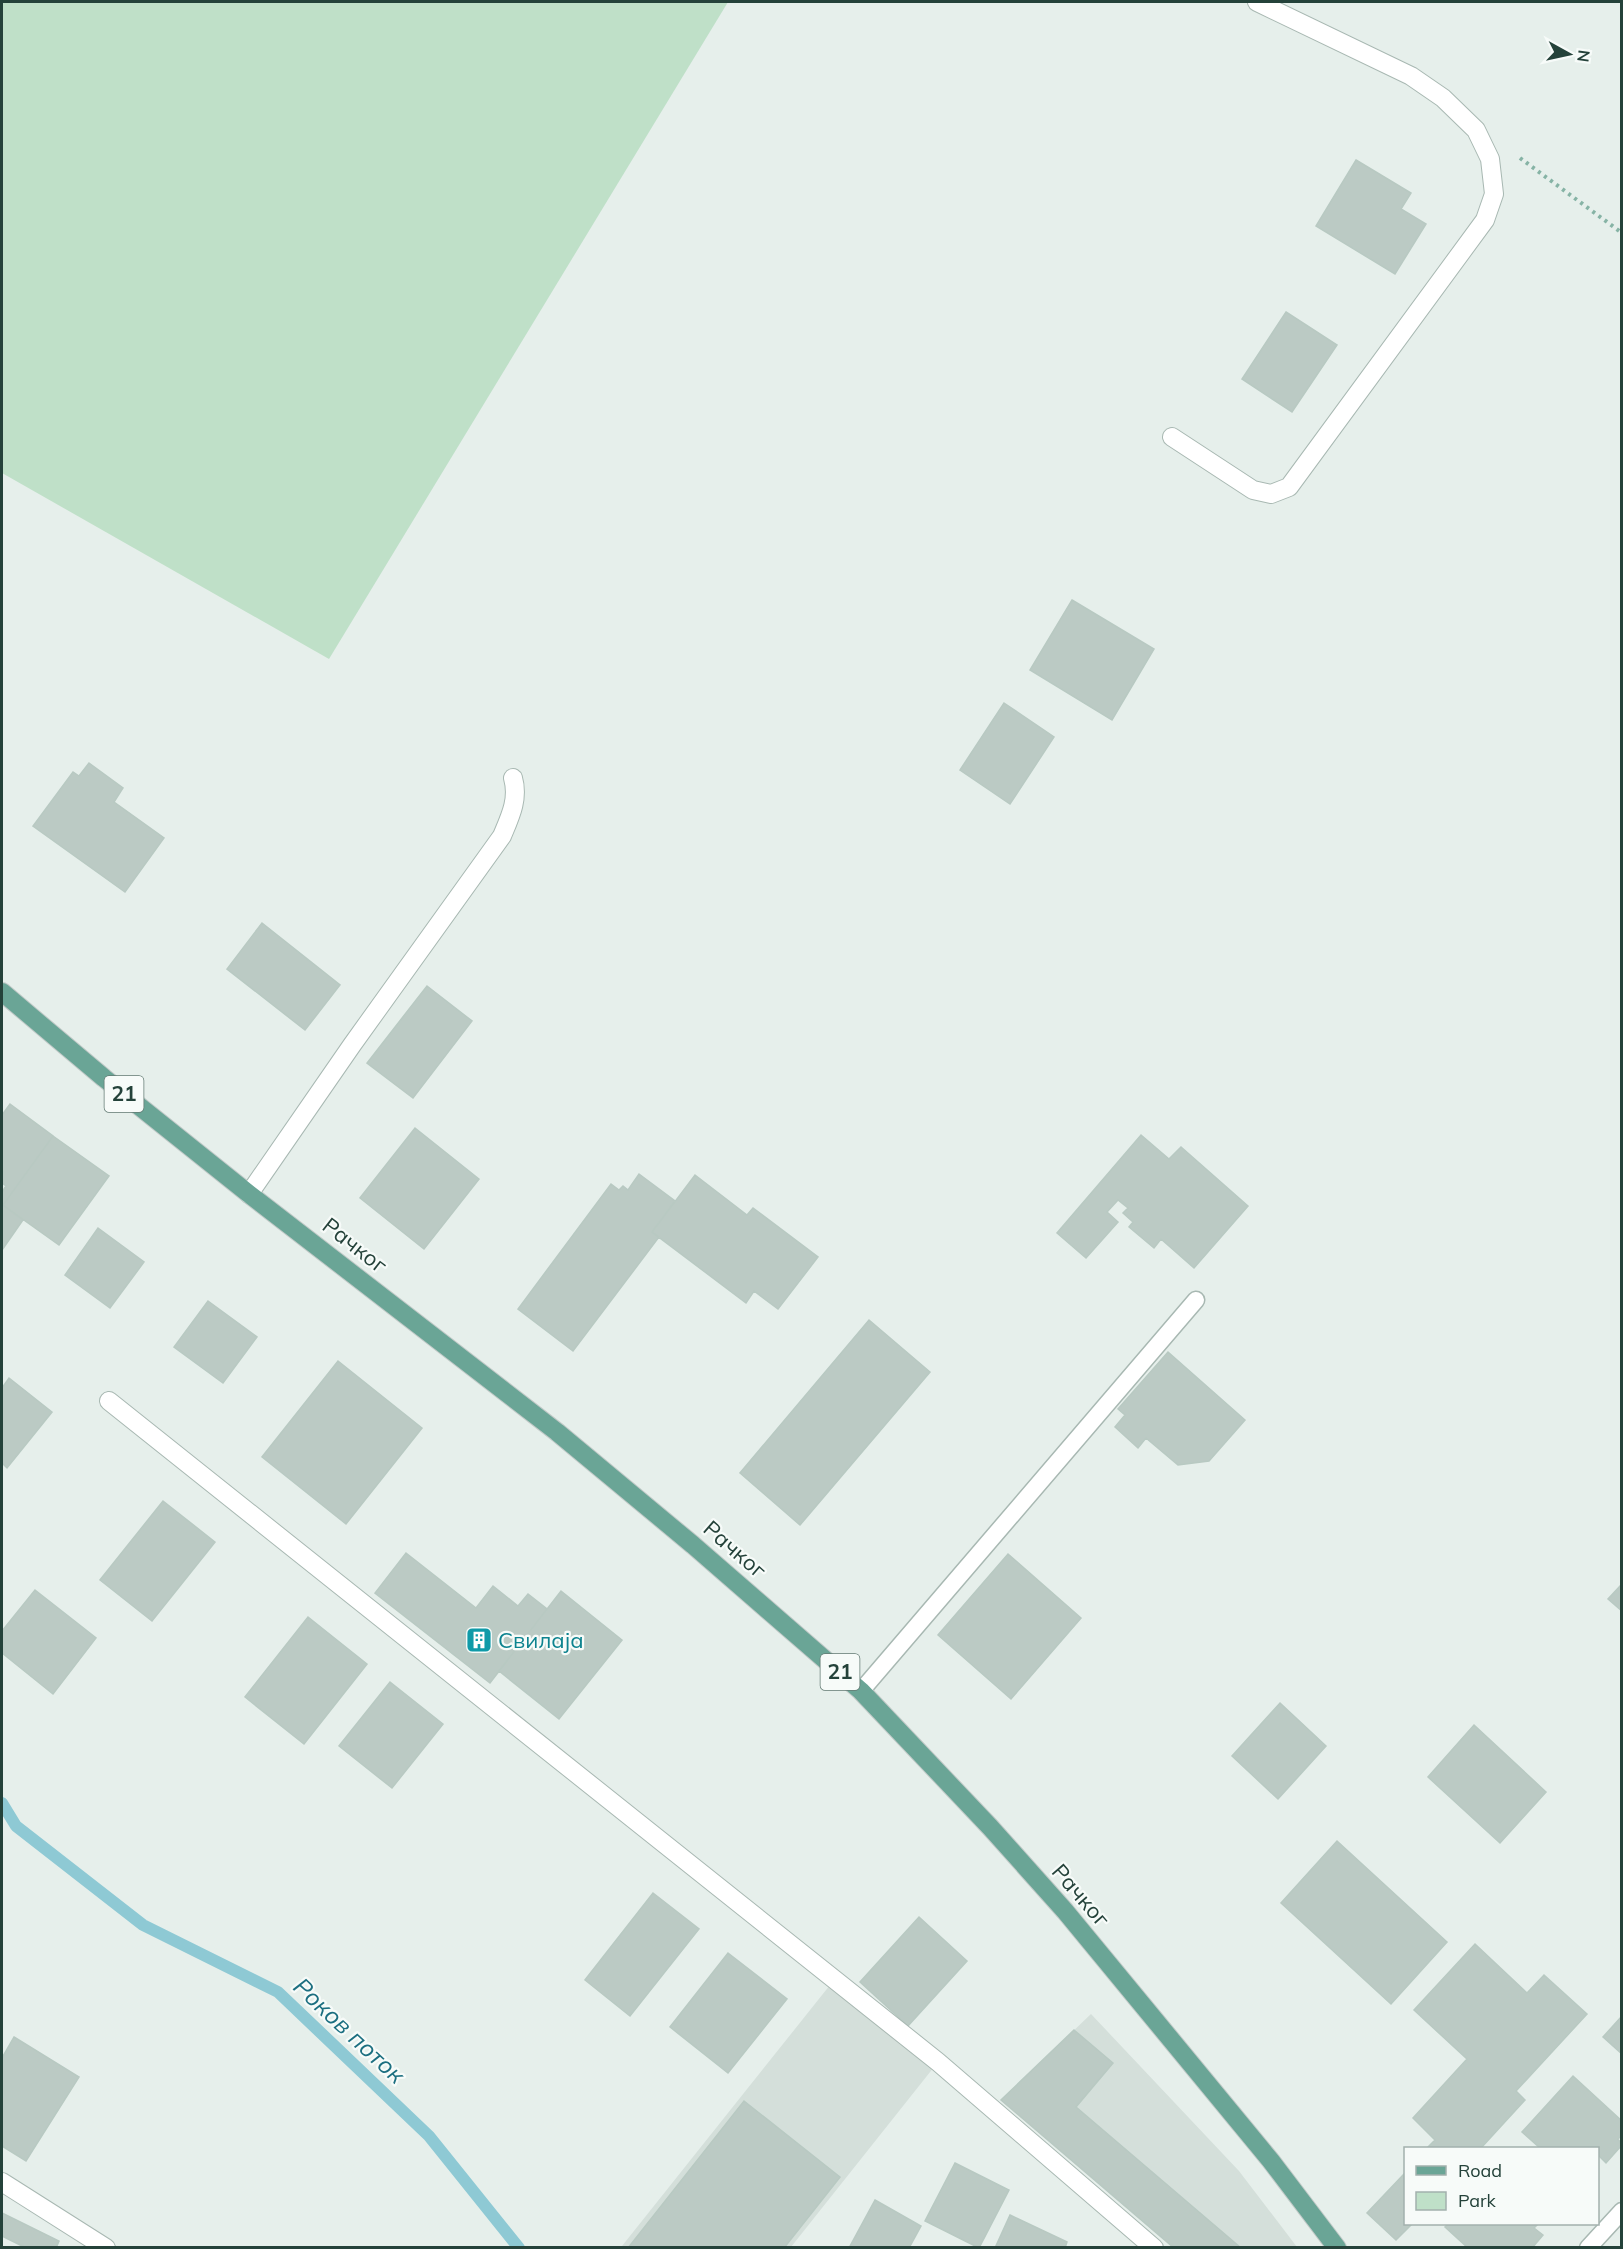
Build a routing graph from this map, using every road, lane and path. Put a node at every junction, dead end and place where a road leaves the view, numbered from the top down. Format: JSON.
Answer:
{"nodes":[{"id":1,"x":1257,"y":2,"type":"edge"},
{"id":2,"x":1476,"y":130,"type":"junction"},
{"id":3,"x":1622,"y":233,"type":"edge"},
{"id":4,"x":1172,"y":437,"type":"dead end"},
{"id":5,"x":513,"y":778,"type":"dead end"},
{"id":6,"x":2,"y":992,"type":"edge"},
{"id":7,"x":249,"y":1194,"type":"junction"},
{"id":8,"x":1196,"y":1300,"type":"dead end"},
{"id":9,"x":110,"y":1401,"type":"dead end"},
{"id":10,"x":861,"y":1691,"type":"junction"},
{"id":11,"x":2,"y":2182,"type":"edge"},
{"id":12,"x":1622,"y":2211,"type":"edge"},
{"id":13,"x":106,"y":2247,"type":"edge"},
{"id":14,"x":1154,"y":2247,"type":"edge"},
{"id":15,"x":1337,"y":2247,"type":"edge"},
{"id":16,"x":1588,"y":2247,"type":"edge"}],
"edges":[{"from":1,"to":2,"type":"street"},
{"from":2,"to":3,"type":"path"},
{"from":2,"to":4,"type":"street"},
{"from":5,"to":7,"type":"street"},
{"from":6,"to":7,"type":"main road","name":"Рачког","number":"21"},
{"from":7,"to":10,"type":"main road","name":"Рачког","number":"21"},
{"from":8,"to":10,"type":"lane"},
{"from":9,"to":14,"type":"street"},
{"from":10,"to":15,"type":"main road","name":"Рачког","number":"21"},
{"from":11,"to":13,"type":"street"},
{"from":12,"to":16,"type":"lane"}]}
